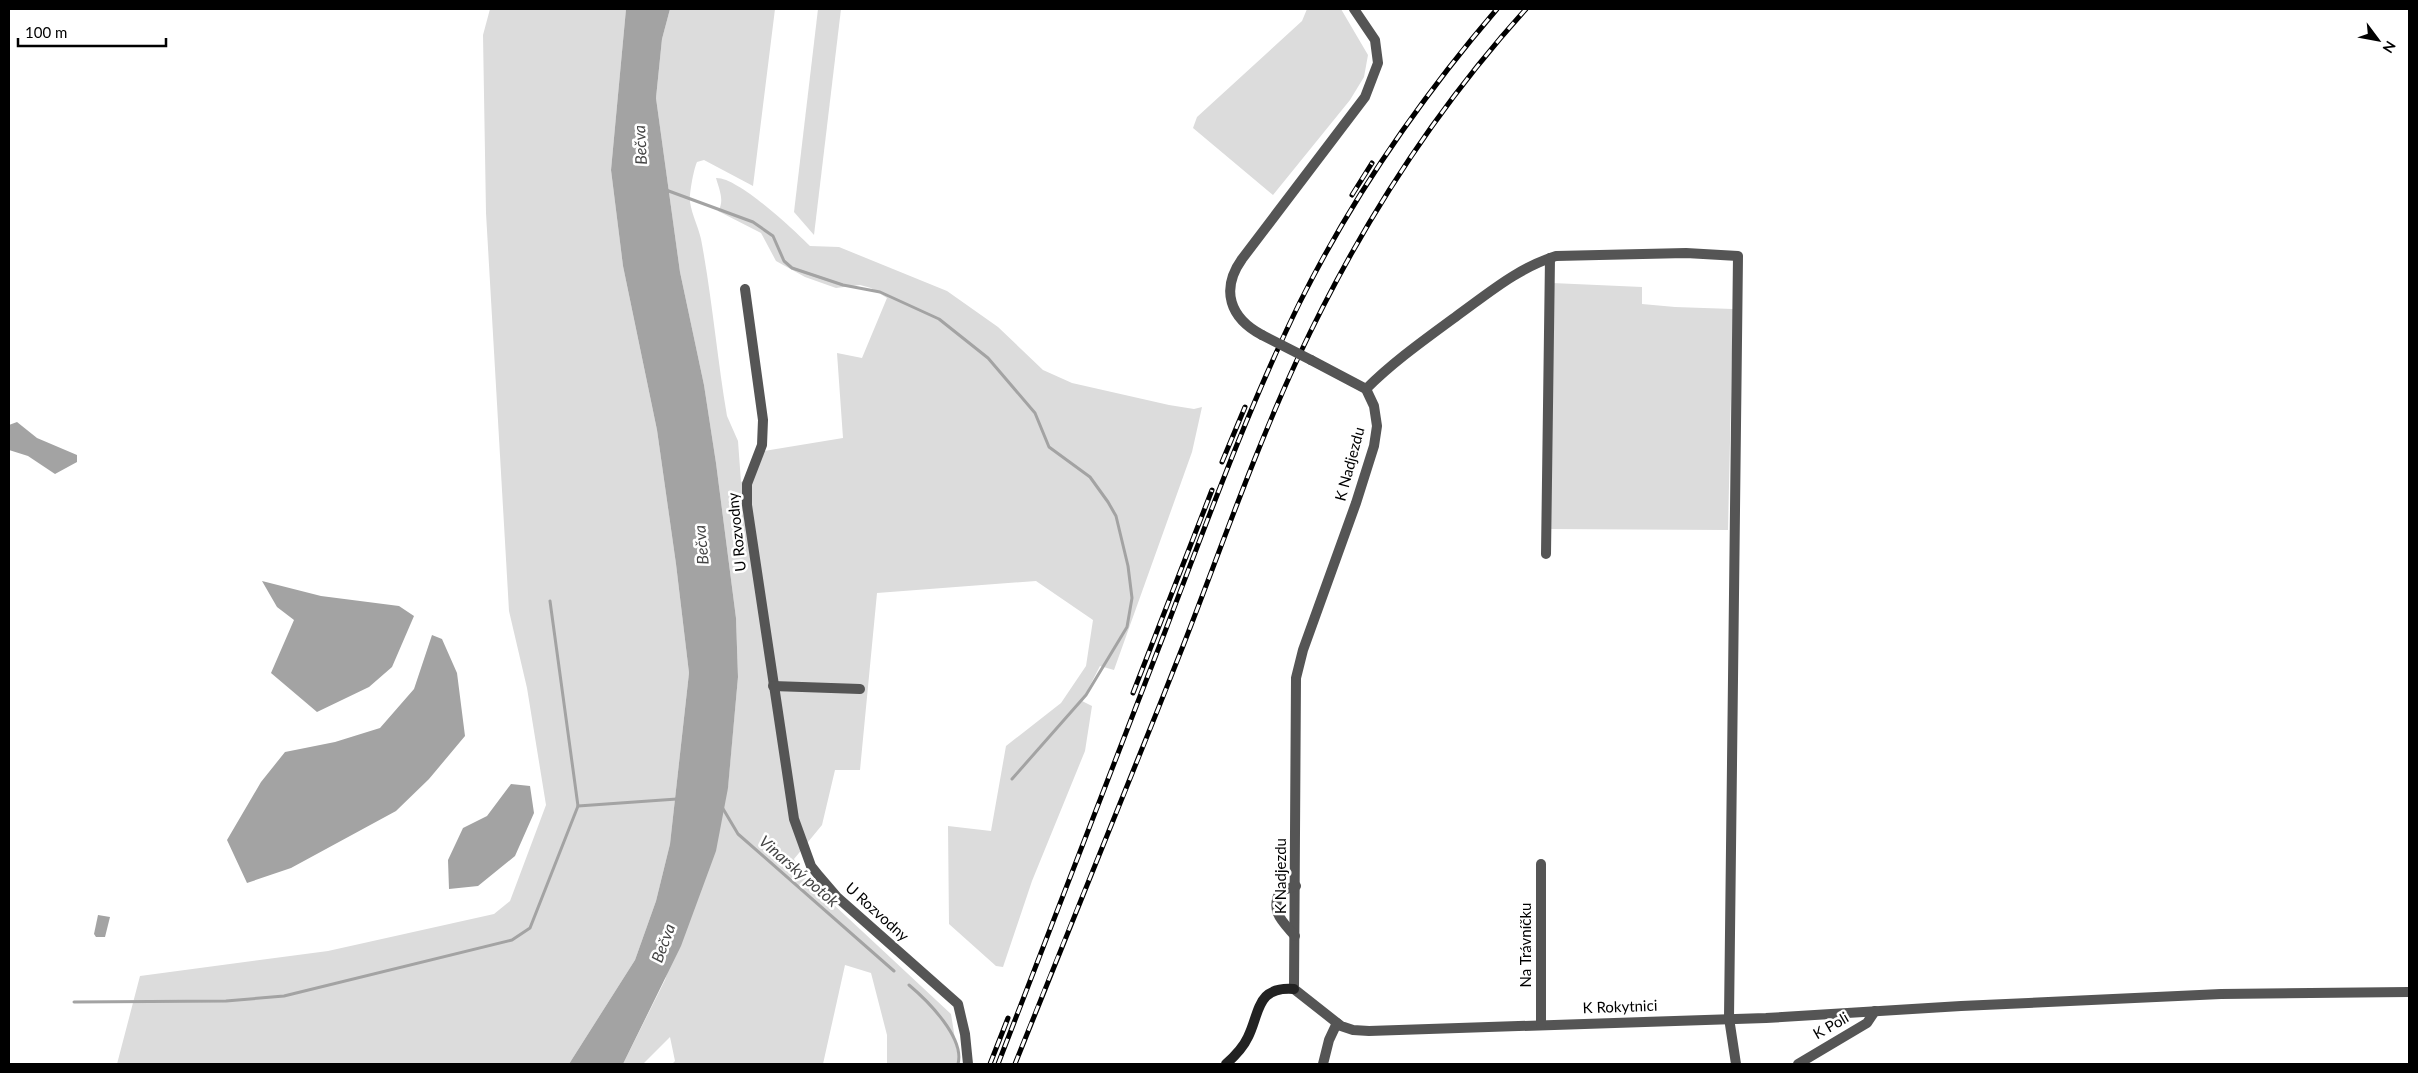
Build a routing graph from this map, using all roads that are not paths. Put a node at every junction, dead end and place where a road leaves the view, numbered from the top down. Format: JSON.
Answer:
{"nodes":[{"id":1,"x":1354,"y":9,"type":"edge"},
{"id":2,"x":1550,"y":258,"type":"junction"},
{"id":3,"x":744,"y":289,"type":"dead end"},
{"id":4,"x":1366,"y":388,"type":"junction"},
{"id":5,"x":1546,"y":554,"type":"dead end"},
{"id":6,"x":772,"y":686,"type":"junction"},
{"id":7,"x":860,"y":689,"type":"dead end"},
{"id":8,"x":1541,"y":864,"type":"dead end"},
{"id":9,"x":1296,"y":886,"type":"junction"},
{"id":10,"x":1295,"y":936,"type":"junction"},
{"id":11,"x":1294,"y":990,"type":"junction"},
{"id":12,"x":2409,"y":992,"type":"edge"},
{"id":13,"x":1875,"y":1011,"type":"junction"},
{"id":14,"x":1728,"y":1018,"type":"junction"},
{"id":15,"x":1337,"y":1023,"type":"junction"},
{"id":16,"x":1542,"y":1025,"type":"junction"},
{"id":17,"x":968,"y":1064,"type":"edge"},
{"id":18,"x":1226,"y":1064,"type":"edge"},
{"id":19,"x":1323,"y":1064,"type":"edge"},
{"id":20,"x":1736,"y":1064,"type":"edge"},
{"id":21,"x":1798,"y":1064,"type":"edge"}],
"edges":[{"from":1,"to":4,"type":"street","bridge":true},
{"from":2,"to":4,"type":"street"},
{"from":2,"to":5,"type":"street"},
{"from":2,"to":14,"type":"street"},
{"from":3,"to":6,"type":"street","name":"U Rozvodny"},
{"from":4,"to":9,"type":"street","name":"K Nadjezdu"},
{"from":6,"to":7,"type":"street"},
{"from":6,"to":17,"type":"street","name":"U Rozvodny"},
{"from":8,"to":16,"type":"street","name":"Na Trávníčku"},
{"from":9,"to":10,"type":"street","name":"K Nadjezdu"},
{"from":9,"to":10,"type":"street"},
{"from":10,"to":11,"type":"street","name":"K Nadjezdu"},
{"from":11,"to":15,"type":"street","name":"K Rokytnici"},
{"from":11,"to":18,"type":"street"},
{"from":12,"to":13,"type":"street","name":"K Rokytnici"},
{"from":13,"to":14,"type":"street","name":"K Rokytnici"},
{"from":13,"to":21,"type":"street","name":"K Poli"},
{"from":14,"to":16,"type":"street","name":"K Rokytnici"},
{"from":14,"to":20,"type":"street"},
{"from":15,"to":16,"type":"street","name":"K Rokytnici"},
{"from":15,"to":19,"type":"street"}]}
